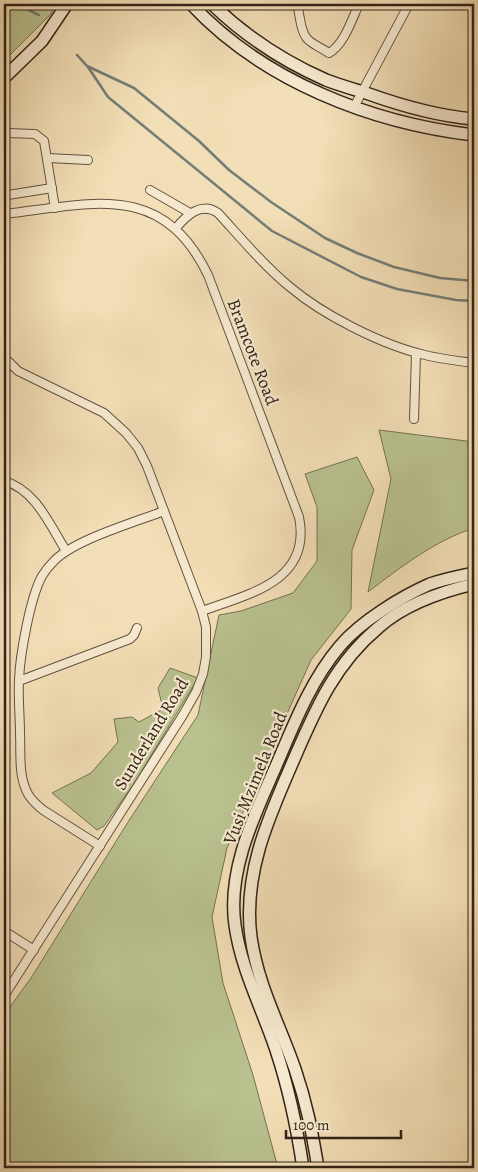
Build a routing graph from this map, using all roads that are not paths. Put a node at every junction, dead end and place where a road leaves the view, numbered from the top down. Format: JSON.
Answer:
{"nodes":[{"id":1,"x":67,"y":4,"type":"edge"},
{"id":2,"x":191,"y":4,"type":"edge"},
{"id":3,"x":212,"y":4,"type":"edge"},
{"id":4,"x":300,"y":4,"type":"edge"},
{"id":5,"x":359,"y":4,"type":"edge"},
{"id":6,"x":409,"y":4,"type":"edge"},
{"id":7,"x":4,"y":78,"type":"edge"},
{"id":8,"x":361,"y":91,"type":"junction"},
{"id":9,"x":354,"y":107,"type":"junction"},
{"id":10,"x":474,"y":119,"type":"edge"},
{"id":11,"x":8,"y":133,"type":"dead end"},
{"id":12,"x":474,"y":135,"type":"edge"},
{"id":13,"x":48,"y":158,"type":"junction"},
{"id":14,"x":88,"y":160,"type":"dead end"},
{"id":15,"x":52,"y":188,"type":"junction"},
{"id":16,"x":150,"y":190,"type":"dead end"},
{"id":17,"x":8,"y":194,"type":"dead end"},
{"id":18,"x":55,"y":208,"type":"junction"},
{"id":19,"x":190,"y":213,"type":"junction"},
{"id":20,"x":4,"y":214,"type":"edge"},
{"id":21,"x":176,"y":228,"type":"junction"},
{"id":22,"x":416,"y":352,"type":"junction"},
{"id":23,"x":4,"y":357,"type":"edge"},
{"id":24,"x":474,"y":363,"type":"edge"},
{"id":25,"x":414,"y":419,"type":"dead end"},
{"id":26,"x":4,"y":481,"type":"edge"},
{"id":27,"x":164,"y":511,"type":"junction"},
{"id":28,"x":66,"y":551,"type":"junction"},
{"id":29,"x":474,"y":573,"type":"edge"},
{"id":30,"x":474,"y":584,"type":"edge"},
{"id":31,"x":202,"y":611,"type":"junction"},
{"id":32,"x":137,"y":628,"type":"dead end"},
{"id":33,"x":19,"y":681,"type":"junction"},
{"id":34,"x":100,"y":846,"type":"junction"},
{"id":35,"x":4,"y":930,"type":"edge"},
{"id":36,"x":34,"y":950,"type":"junction"},
{"id":37,"x":4,"y":996,"type":"edge"},
{"id":38,"x":303,"y":1168,"type":"edge"},
{"id":39,"x":318,"y":1168,"type":"edge"}],
"edges":[{"from":1,"to":7,"type":"main road"},
{"from":2,"to":9,"type":"main road"},
{"from":3,"to":8,"type":"main road"},
{"from":4,"to":5,"type":"street"},
{"from":6,"to":8,"type":"street"},
{"from":8,"to":9,"type":"street"},
{"from":8,"to":10,"type":"main road"},
{"from":9,"to":12,"type":"main road"},
{"from":11,"to":13,"type":"street"},
{"from":13,"to":14,"type":"street"},
{"from":13,"to":15,"type":"street"},
{"from":15,"to":17,"type":"street"},
{"from":15,"to":18,"type":"street"},
{"from":16,"to":19,"type":"street"},
{"from":18,"to":20,"type":"street","name":"Bramcote Road"},
{"from":18,"to":21,"type":"street","name":"Bramcote Road"},
{"from":19,"to":21,"type":"street"},
{"from":19,"to":22,"type":"street"},
{"from":21,"to":31,"type":"street","name":"Bramcote Road"},
{"from":22,"to":24,"type":"street"},
{"from":22,"to":25,"type":"street"},
{"from":23,"to":27,"type":"street","name":"Sunderland Road"},
{"from":26,"to":28,"type":"street"},
{"from":27,"to":28,"type":"street"},
{"from":27,"to":31,"type":"street","name":"Sunderland Road"},
{"from":28,"to":33,"type":"street"},
{"from":29,"to":38,"type":"main road","name":"Vusi Mzimela Road"},
{"from":30,"to":39,"type":"main road","name":"Vusi Mzimela Road"},
{"from":31,"to":34,"type":"street","name":"Sunderland Road"},
{"from":32,"to":33,"type":"street"},
{"from":33,"to":34,"type":"street"},
{"from":34,"to":36,"type":"street","name":"Sunderland Road"},
{"from":35,"to":36,"type":"street"},
{"from":36,"to":37,"type":"street","name":"Sunderland Road"}]}
